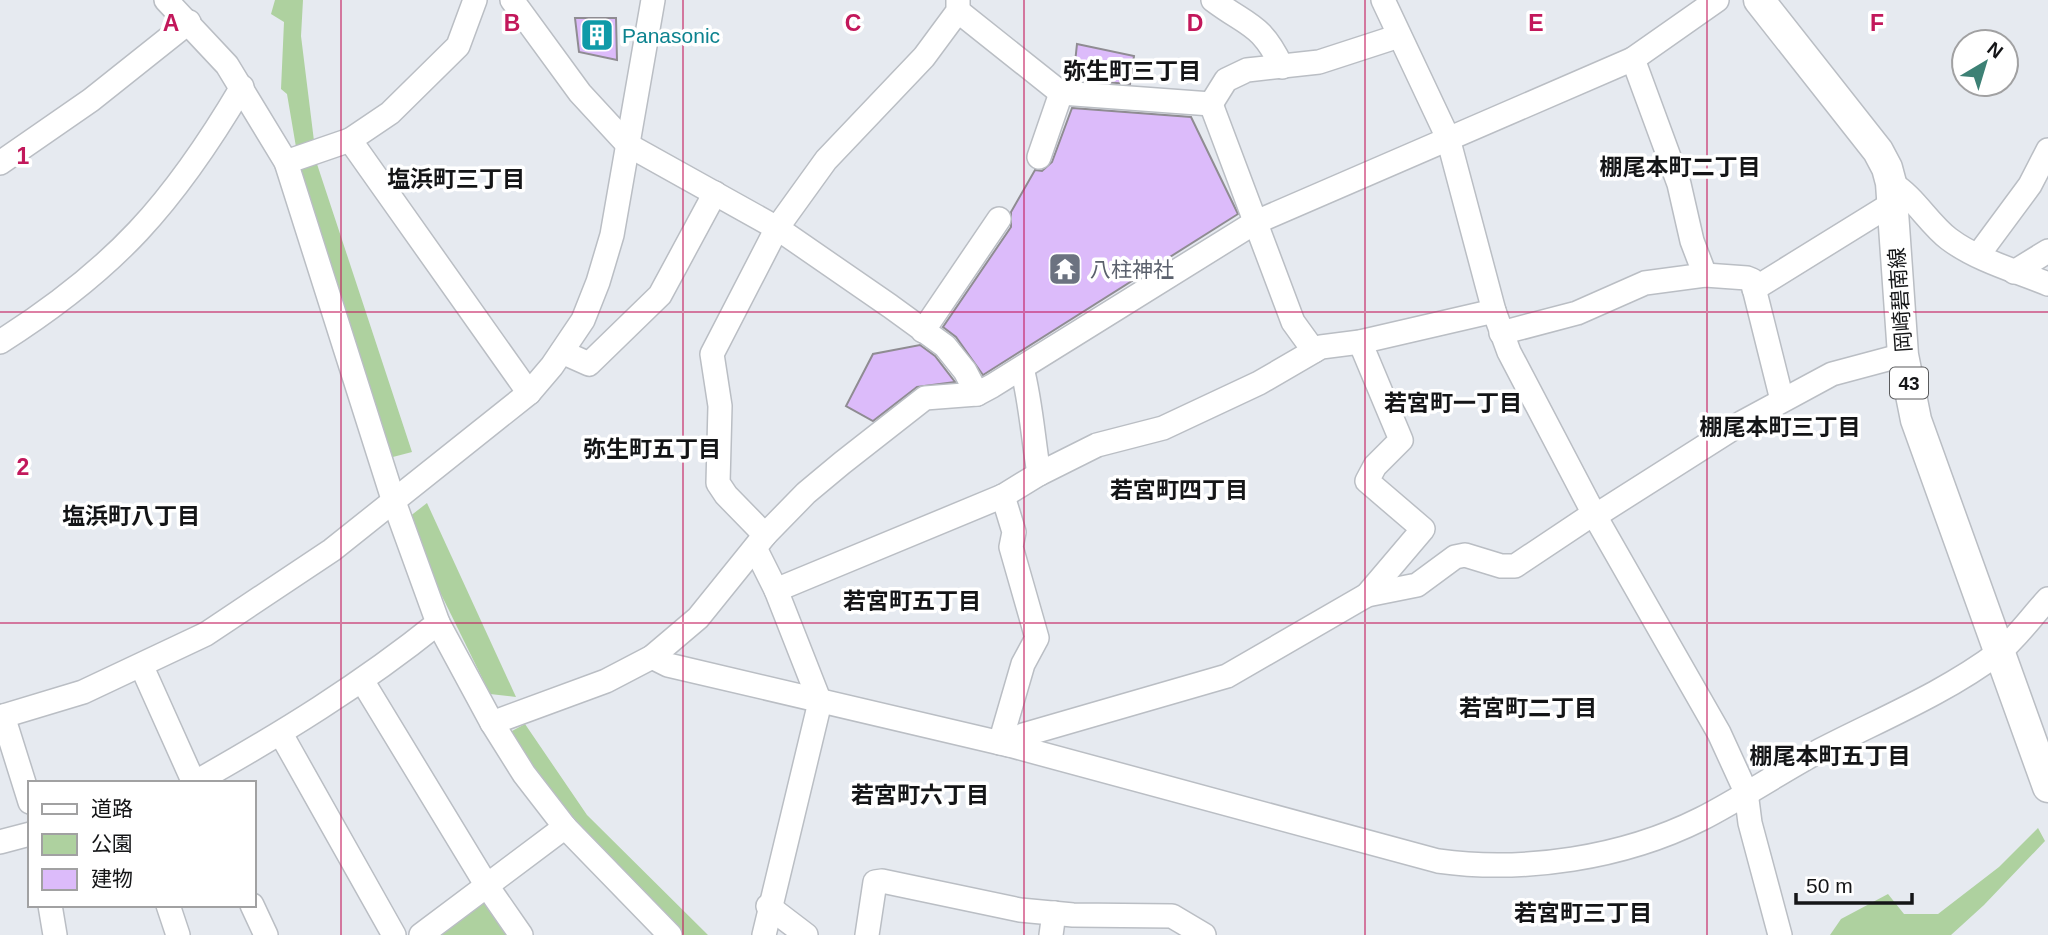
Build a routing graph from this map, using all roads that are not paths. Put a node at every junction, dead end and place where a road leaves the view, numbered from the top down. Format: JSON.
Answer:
{"nodes":[{"id":1,"x":166,"y":0,"type":"edge"},
{"id":2,"x":475,"y":0,"type":"edge"},
{"id":3,"x":512,"y":0,"type":"edge"},
{"id":4,"x":653,"y":0,"type":"edge"},
{"id":5,"x":1213,"y":0,"type":"edge"},
{"id":6,"x":1383,"y":0,"type":"edge"},
{"id":7,"x":1717,"y":0,"type":"edge"},
{"id":8,"x":1759,"y":0,"type":"edge"},
{"id":9,"x":958,"y":5,"type":"edge"},
{"id":10,"x":189,"y":22,"type":"junction"},
{"id":11,"x":1399,"y":36,"type":"junction"},
{"id":12,"x":1633,"y":59,"type":"junction"},
{"id":13,"x":1282,"y":67,"type":"junction"},
{"id":14,"x":242,"y":87,"type":"junction"},
{"id":15,"x":1061,"y":93,"type":"junction"},
{"id":16,"x":1210,"y":104,"type":"junction"},
{"id":17,"x":1448,"y":138,"type":"junction"},
{"id":18,"x":350,"y":140,"type":"junction"},
{"id":19,"x":628,"y":145,"type":"junction"},
{"id":20,"x":2048,"y":150,"type":"edge"},
{"id":21,"x":1040,"y":157,"type":"dead end"},
{"id":22,"x":286,"y":162,"type":"junction"},
{"id":23,"x":0,"y":163,"type":"edge"},
{"id":24,"x":715,"y":192,"type":"junction"},
{"id":25,"x":1892,"y":193,"type":"junction"},
{"id":26,"x":999,"y":219,"type":"dead end"},
{"id":27,"x":1254,"y":223,"type":"junction"},
{"id":28,"x":777,"y":228,"type":"junction"},
{"id":29,"x":2048,"y":251,"type":"edge"},
{"id":30,"x":1979,"y":254,"type":"junction"},
{"id":31,"x":2014,"y":272,"type":"junction"},
{"id":32,"x":1705,"y":275,"type":"junction"},
{"id":33,"x":2048,"y":284,"type":"edge"},
{"id":34,"x":1754,"y":289,"type":"junction"},
{"id":35,"x":1497,"y":322,"type":"junction"},
{"id":36,"x":923,"y":331,"type":"junction"},
{"id":37,"x":0,"y":342,"type":"edge"},
{"id":38,"x":1360,"y":342,"type":"junction"},
{"id":39,"x":1314,"y":351,"type":"junction"},
{"id":40,"x":562,"y":352,"type":"junction"},
{"id":41,"x":1903,"y":355,"type":"junction"},
{"id":42,"x":1023,"y":368,"type":"junction"},
{"id":43,"x":529,"y":393,"type":"junction"},
{"id":44,"x":977,"y":394,"type":"junction"},
{"id":45,"x":1782,"y":400,"type":"junction"},
{"id":46,"x":1039,"y":474,"type":"junction"},
{"id":47,"x":1003,"y":496,"type":"junction"},
{"id":48,"x":393,"y":499,"type":"junction"},
{"id":49,"x":1594,"y":515,"type":"junction"},
{"id":50,"x":760,"y":541,"type":"junction"},
{"id":51,"x":776,"y":590,"type":"junction"},
{"id":52,"x":1367,"y":595,"type":"junction"},
{"id":53,"x":2048,"y":599,"type":"edge"},
{"id":54,"x":438,"y":623,"type":"junction"},
{"id":55,"x":1999,"y":652,"type":"junction"},
{"id":56,"x":652,"y":657,"type":"junction"},
{"id":57,"x":142,"y":667,"type":"junction"},
{"id":58,"x":363,"y":682,"type":"junction"},
{"id":59,"x":820,"y":702,"type":"junction"},
{"id":60,"x":2,"y":717,"type":"edge"},
{"id":61,"x":492,"y":723,"type":"junction"},
{"id":62,"x":281,"y":734,"type":"junction"},
{"id":63,"x":1005,"y":744,"type":"junction"},
{"id":64,"x":193,"y":781,"type":"edge"},
{"id":65,"x":198,"y":781,"type":"edge"},
{"id":66,"x":2048,"y":787,"type":"edge"},
{"id":67,"x":1746,"y":792,"type":"junction"},
{"id":68,"x":28,"y":796,"type":"edge"},
{"id":69,"x":565,"y":827,"type":"junction"},
{"id":70,"x":28,"y":835,"type":"edge"},
{"id":71,"x":0,"y":842,"type":"edge"},
{"id":72,"x":487,"y":886,"type":"junction"},
{"id":73,"x":768,"y":906,"type":"junction"},
{"id":74,"x":50,"y":907,"type":"edge"},
{"id":75,"x":169,"y":907,"type":"edge"},
{"id":76,"x":253,"y":907,"type":"edge"},
{"id":77,"x":1052,"y":924,"type":"edge"},
{"id":78,"x":1171,"y":925,"type":"edge"},
{"id":79,"x":55,"y":935,"type":"edge"},
{"id":80,"x":178,"y":935,"type":"edge"},
{"id":81,"x":266,"y":935,"type":"edge"},
{"id":82,"x":394,"y":935,"type":"edge"},
{"id":83,"x":421,"y":935,"type":"edge"},
{"id":84,"x":522,"y":935,"type":"edge"},
{"id":85,"x":670,"y":935,"type":"edge"},
{"id":86,"x":764,"y":935,"type":"edge"},
{"id":87,"x":806,"y":935,"type":"edge"},
{"id":88,"x":867,"y":935,"type":"edge"},
{"id":89,"x":1204,"y":935,"type":"edge"},
{"id":90,"x":1780,"y":935,"type":"edge"}],
"edges":[{"from":1,"to":10,"type":"street"},
{"from":2,"to":18,"type":"street"},
{"from":3,"to":19,"type":"street"},
{"from":4,"to":19,"type":"street"},
{"from":5,"to":13,"type":"street"},
{"from":6,"to":11,"type":"street"},
{"from":7,"to":12,"type":"street"},
{"from":8,"to":25,"type":"main road","name":"岡崎碧南線","number":"43"},
{"from":9,"to":15,"type":"street"},
{"from":9,"to":28,"type":"street"},
{"from":10,"to":14,"type":"street"},
{"from":10,"to":23,"type":"street"},
{"from":11,"to":13,"type":"street"},
{"from":11,"to":17,"type":"street"},
{"from":12,"to":17,"type":"street"},
{"from":12,"to":32,"type":"street"},
{"from":13,"to":16,"type":"street"},
{"from":14,"to":22,"type":"street"},
{"from":14,"to":37,"type":"street"},
{"from":15,"to":16,"type":"street"},
{"from":15,"to":21,"type":"street"},
{"from":16,"to":27,"type":"street"},
{"from":17,"to":27,"type":"street"},
{"from":17,"to":35,"type":"street"},
{"from":18,"to":22,"type":"street"},
{"from":18,"to":43,"type":"street"},
{"from":19,"to":24,"type":"street"},
{"from":19,"to":40,"type":"street"},
{"from":20,"to":30,"type":"street"},
{"from":22,"to":48,"type":"street"},
{"from":24,"to":28,"type":"street"},
{"from":24,"to":40,"type":"street"},
{"from":25,"to":30,"type":"street"},
{"from":25,"to":34,"type":"street"},
{"from":25,"to":41,"type":"main road","name":"岡崎碧南線","number":"43"},
{"from":26,"to":36,"type":"street"},
{"from":27,"to":39,"type":"street"},
{"from":27,"to":42,"type":"street"},
{"from":28,"to":36,"type":"street"},
{"from":28,"to":50,"type":"street"},
{"from":29,"to":31,"type":"street"},
{"from":30,"to":31,"type":"street"},
{"from":31,"to":33,"type":"street"},
{"from":32,"to":34,"type":"street"},
{"from":32,"to":35,"type":"street"},
{"from":34,"to":45,"type":"street"},
{"from":35,"to":38,"type":"street"},
{"from":35,"to":49,"type":"street"},
{"from":36,"to":44,"type":"street"},
{"from":38,"to":39,"type":"street"},
{"from":38,"to":52,"type":"street"},
{"from":39,"to":46,"type":"street"},
{"from":40,"to":43,"type":"street"},
{"from":41,"to":45,"type":"street"},
{"from":41,"to":55,"type":"main road","name":"岡崎碧南線","number":"43"},
{"from":42,"to":44,"type":"street"},
{"from":42,"to":46,"type":"street"},
{"from":43,"to":48,"type":"street"},
{"from":44,"to":50,"type":"street"},
{"from":45,"to":49,"type":"street"},
{"from":46,"to":47,"type":"street"},
{"from":47,"to":51,"type":"street"},
{"from":47,"to":63,"type":"street"},
{"from":48,"to":54,"type":"street"},
{"from":48,"to":57,"type":"street"},
{"from":49,"to":52,"type":"street"},
{"from":49,"to":67,"type":"street"},
{"from":50,"to":51,"type":"street"},
{"from":50,"to":56,"type":"street"},
{"from":51,"to":59,"type":"street"},
{"from":52,"to":63,"type":"street"},
{"from":53,"to":55,"type":"street"},
{"from":54,"to":58,"type":"street"},
{"from":54,"to":61,"type":"street"},
{"from":55,"to":66,"type":"main road","name":"岡崎碧南線","number":"43"},
{"from":55,"to":67,"type":"street"},
{"from":56,"to":59,"type":"street"},
{"from":56,"to":61,"type":"street"},
{"from":57,"to":60,"type":"street"},
{"from":57,"to":64,"type":"street"},
{"from":58,"to":62,"type":"street"},
{"from":58,"to":72,"type":"street"},
{"from":59,"to":63,"type":"street"},
{"from":59,"to":73,"type":"street"},
{"from":60,"to":68,"type":"street"},
{"from":61,"to":69,"type":"street"},
{"from":62,"to":65,"type":"street"},
{"from":62,"to":82,"type":"street"},
{"from":63,"to":67,"type":"street"},
{"from":67,"to":90,"type":"street"},
{"from":69,"to":72,"type":"street"},
{"from":69,"to":85,"type":"street"},
{"from":70,"to":71,"type":"street"},
{"from":72,"to":83,"type":"street"},
{"from":72,"to":84,"type":"street"},
{"from":73,"to":86,"type":"street"},
{"from":73,"to":87,"type":"street"},
{"from":74,"to":79,"type":"street"},
{"from":75,"to":80,"type":"street"},
{"from":76,"to":81,"type":"street"},
{"from":77,"to":78,"type":"street"},
{"from":77,"to":88,"type":"street"},
{"from":78,"to":89,"type":"street"}]}
